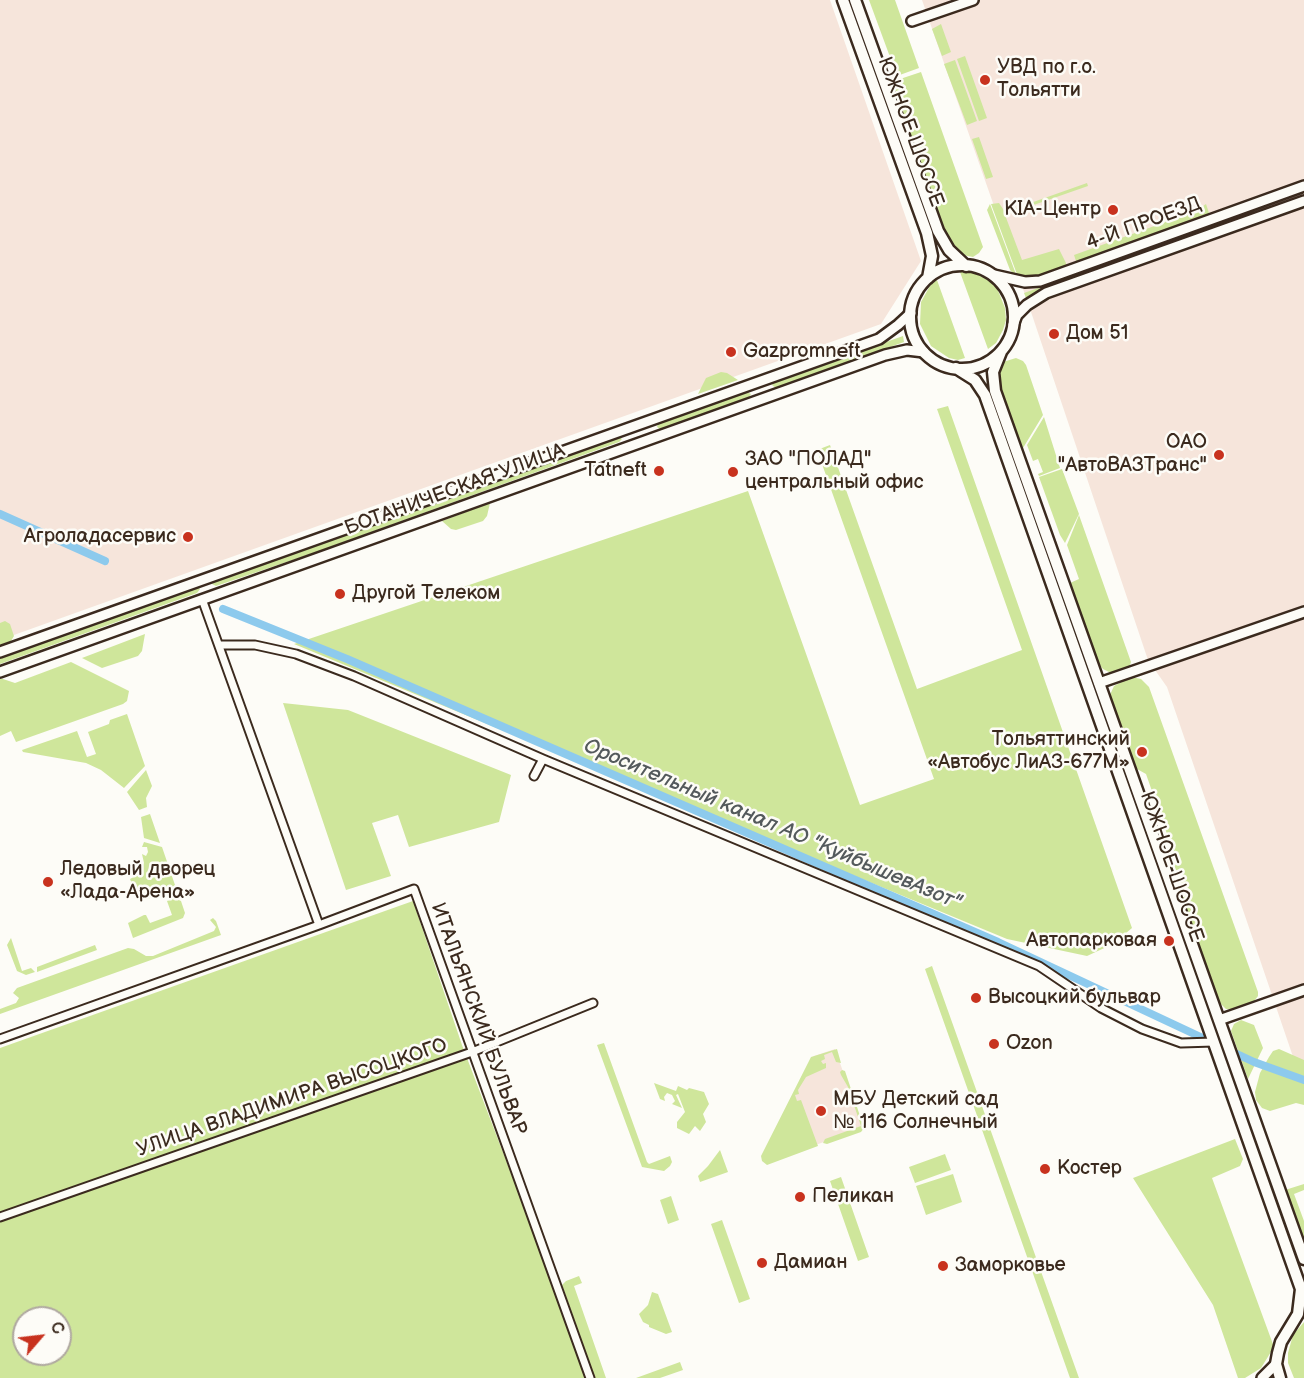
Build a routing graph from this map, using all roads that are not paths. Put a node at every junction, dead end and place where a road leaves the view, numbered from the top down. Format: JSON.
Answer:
{"nodes":[{"id":1,"x":843,"y":0,"type":"edge"},
{"id":2,"x":855,"y":0,"type":"edge"},
{"id":3,"x":973,"y":0,"type":"edge"},
{"id":4,"x":912,"y":21,"type":"dead end"},
{"id":5,"x":1304,"y":186,"type":"edge"},
{"id":6,"x":1304,"y":201,"type":"edge"},
{"id":7,"x":966,"y":266,"type":"junction"},
{"id":8,"x":994,"y":275,"type":"junction"},
{"id":9,"x":928,"y":278,"type":"junction"},
{"id":10,"x":911,"y":313,"type":"junction"},
{"id":11,"x":1013,"y":325,"type":"junction"},
{"id":12,"x":924,"y":352,"type":"junction"},
{"id":13,"x":1001,"y":352,"type":"junction"},
{"id":14,"x":956,"y":368,"type":"junction"},
{"id":15,"x":755,"y":383,"type":"junction"},
{"id":16,"x":761,"y":400,"type":"junction"},
{"id":17,"x":639,"y":424,"type":"junction"},
{"id":18,"x":645,"y":441,"type":"junction"},
{"id":19,"x":205,"y":579,"type":"junction"},
{"id":20,"x":207,"y":598,"type":"junction"},
{"id":21,"x":1304,"y":612,"type":"edge"},
{"id":22,"x":219,"y":645,"type":"junction"},
{"id":23,"x":0,"y":652,"type":"edge"},
{"id":24,"x":0,"y":672,"type":"edge"},
{"id":25,"x":1099,"y":683,"type":"junction"},
{"id":26,"x":543,"y":759,"type":"junction"},
{"id":27,"x":534,"y":776,"type":"dead end"},
{"id":28,"x":320,"y":925,"type":"junction"},
{"id":29,"x":1304,"y":990,"type":"edge"},
{"id":30,"x":593,"y":1003,"type":"dead end"},
{"id":31,"x":1219,"y":1020,"type":"junction"},
{"id":32,"x":0,"y":1039,"type":"edge"},
{"id":33,"x":1214,"y":1042,"type":"junction"},
{"id":34,"x":472,"y":1052,"type":"junction"},
{"id":35,"x":0,"y":1217,"type":"edge"},
{"id":36,"x":1304,"y":1259,"type":"edge"},
{"id":37,"x":1304,"y":1316,"type":"edge"},
{"id":38,"x":1293,"y":1322,"type":"junction"},
{"id":39,"x":1276,"y":1364,"type":"junction"},
{"id":40,"x":590,"y":1378,"type":"edge"},
{"id":41,"x":1262,"y":1378,"type":"edge"},
{"id":42,"x":1281,"y":1378,"type":"edge"}],
"edges":[{"from":1,"to":9,"type":"main road","name":"ЮЖНОЕ ШОССЕ"},
{"from":2,"to":7,"type":"main road","name":"ЮЖНОЕ ШОССЕ"},
{"from":3,"to":4,"type":"main road"},
{"from":5,"to":8,"type":"main road","name":"4-Й ПРОЕЗД"},
{"from":6,"to":11,"type":"main road","name":"4-Й ПРОЕЗД"},
{"from":7,"to":8,"type":"main road"},
{"from":7,"to":9,"type":"main road"},
{"from":8,"to":11,"type":"main road"},
{"from":9,"to":10,"type":"main road"},
{"from":10,"to":12,"type":"main road"},
{"from":10,"to":15,"type":"main road","name":"БОТАНИЧЕСКАЯ УЛИЦА"},
{"from":11,"to":13,"type":"main road"},
{"from":12,"to":14,"type":"main road"},
{"from":12,"to":16,"type":"main road","name":"БОТАНИЧЕСКАЯ УЛИЦА"},
{"from":13,"to":14,"type":"main road"},
{"from":13,"to":25,"type":"main road","name":"ЮЖНОЕ ШОССЕ"},
{"from":14,"to":33,"type":"main road","name":"ЮЖНОЕ ШОССЕ"},
{"from":15,"to":16,"type":"main road"},
{"from":15,"to":17,"type":"main road","name":"БОТАНИЧЕСКАЯ УЛИЦА"},
{"from":16,"to":18,"type":"main road","name":"БОТАНИЧЕСКАЯ УЛИЦА"},
{"from":17,"to":18,"type":"main road"},
{"from":17,"to":19,"type":"main road","name":"БОТАНИЧЕСКАЯ УЛИЦА"},
{"from":18,"to":20,"type":"main road","name":"БОТАНИЧЕСКАЯ УЛИЦА"},
{"from":19,"to":20,"type":"main road"},
{"from":19,"to":23,"type":"main road","name":"БОТАНИЧЕСКАЯ УЛИЦА"},
{"from":20,"to":22,"type":"street"},
{"from":20,"to":24,"type":"main road","name":"БОТАНИЧЕСКАЯ УЛИЦА"},
{"from":21,"to":25,"type":"main road"},
{"from":22,"to":26,"type":"street"},
{"from":22,"to":28,"type":"street"},
{"from":25,"to":31,"type":"main road","name":"ЮЖНОЕ ШОССЕ"},
{"from":26,"to":27,"type":"street"},
{"from":26,"to":33,"type":"street"},
{"from":28,"to":32,"type":"street"},
{"from":28,"to":34,"type":"street","name":"ИТАЛЬЯНСКИЙ БУЛЬВАР"},
{"from":29,"to":31,"type":"main road"},
{"from":30,"to":34,"type":"street","name":"УЛИЦА ВЛАДИМИРА ВЫСОЦКОГО"},
{"from":31,"to":36,"type":"main road","name":"ЮЖНОЕ ШОССЕ"},
{"from":33,"to":38,"type":"main road","name":"ЮЖНОЕ ШОССЕ"},
{"from":34,"to":35,"type":"street","name":"УЛИЦА ВЛАДИМИРА ВЫСОЦКОГО"},
{"from":34,"to":40,"type":"street","name":"ИТАЛЬЯНСКИЙ БУЛЬВАР"},
{"from":37,"to":38,"type":"main road"},
{"from":38,"to":39,"type":"main road","name":"ЮЖНОЕ ШОССЕ"},
{"from":39,"to":41,"type":"main road"},
{"from":39,"to":42,"type":"main road"}]}
